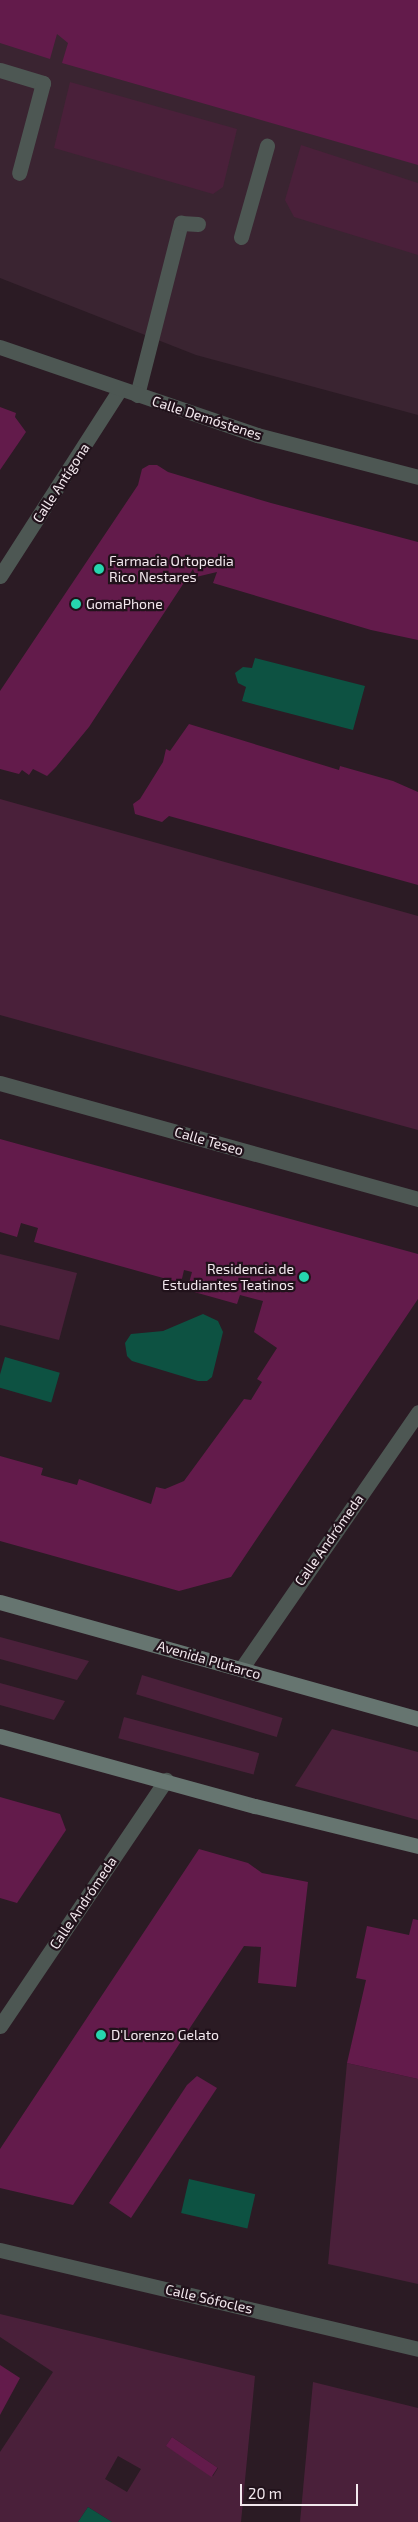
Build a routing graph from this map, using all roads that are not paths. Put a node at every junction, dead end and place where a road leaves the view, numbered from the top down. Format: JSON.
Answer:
{"nodes":[{"id":1,"x":0,"y":70,"type":"edge"},
{"id":2,"x":267,"y":146,"type":"dead end"},
{"id":3,"x":18,"y":173,"type":"dead end"},
{"id":4,"x":198,"y":224,"type":"dead end"},
{"id":5,"x":241,"y":237,"type":"dead end"},
{"id":6,"x":0,"y":346,"type":"edge"},
{"id":7,"x":120,"y":389,"type":"junction"},
{"id":8,"x":137,"y":395,"type":"junction"},
{"id":9,"x":418,"y":477,"type":"edge"},
{"id":10,"x":0,"y":576,"type":"edge"},
{"id":11,"x":0,"y":1083,"type":"edge"},
{"id":12,"x":418,"y":1199,"type":"edge"},
{"id":13,"x":418,"y":1412,"type":"edge"},
{"id":14,"x":0,"y":1602,"type":"edge"},
{"id":15,"x":241,"y":1669,"type":"junction"},
{"id":16,"x":418,"y":1719,"type":"edge"},
{"id":17,"x":0,"y":1736,"type":"edge"},
{"id":18,"x":166,"y":1780,"type":"junction"},
{"id":19,"x":418,"y":1846,"type":"edge"},
{"id":20,"x":0,"y":2026,"type":"edge"},
{"id":21,"x":0,"y":2250,"type":"edge"},
{"id":22,"x":418,"y":2349,"type":"edge"}],
"edges":[{"from":1,"to":3,"type":"street"},
{"from":2,"to":5,"type":"street"},
{"from":4,"to":8,"type":"street"},
{"from":6,"to":7,"type":"street","name":"Calle Demóstenes"},
{"from":7,"to":8,"type":"street","name":"Calle Demóstenes"},
{"from":7,"to":10,"type":"street","name":"Calle Antígona"},
{"from":8,"to":9,"type":"street","name":"Calle Demóstenes"},
{"from":11,"to":12,"type":"street","name":"Calle Teseo"},
{"from":13,"to":15,"type":"street","name":"Calle Andrómeda"},
{"from":14,"to":15,"type":"main road","name":"Avenida Plutarco"},
{"from":15,"to":16,"type":"main road","name":"Avenida Plutarco"},
{"from":17,"to":18,"type":"main road"},
{"from":18,"to":19,"type":"main road"},
{"from":18,"to":20,"type":"street","name":"Calle Andrómeda"},
{"from":21,"to":22,"type":"street","name":"Calle Sófocles"}]}
